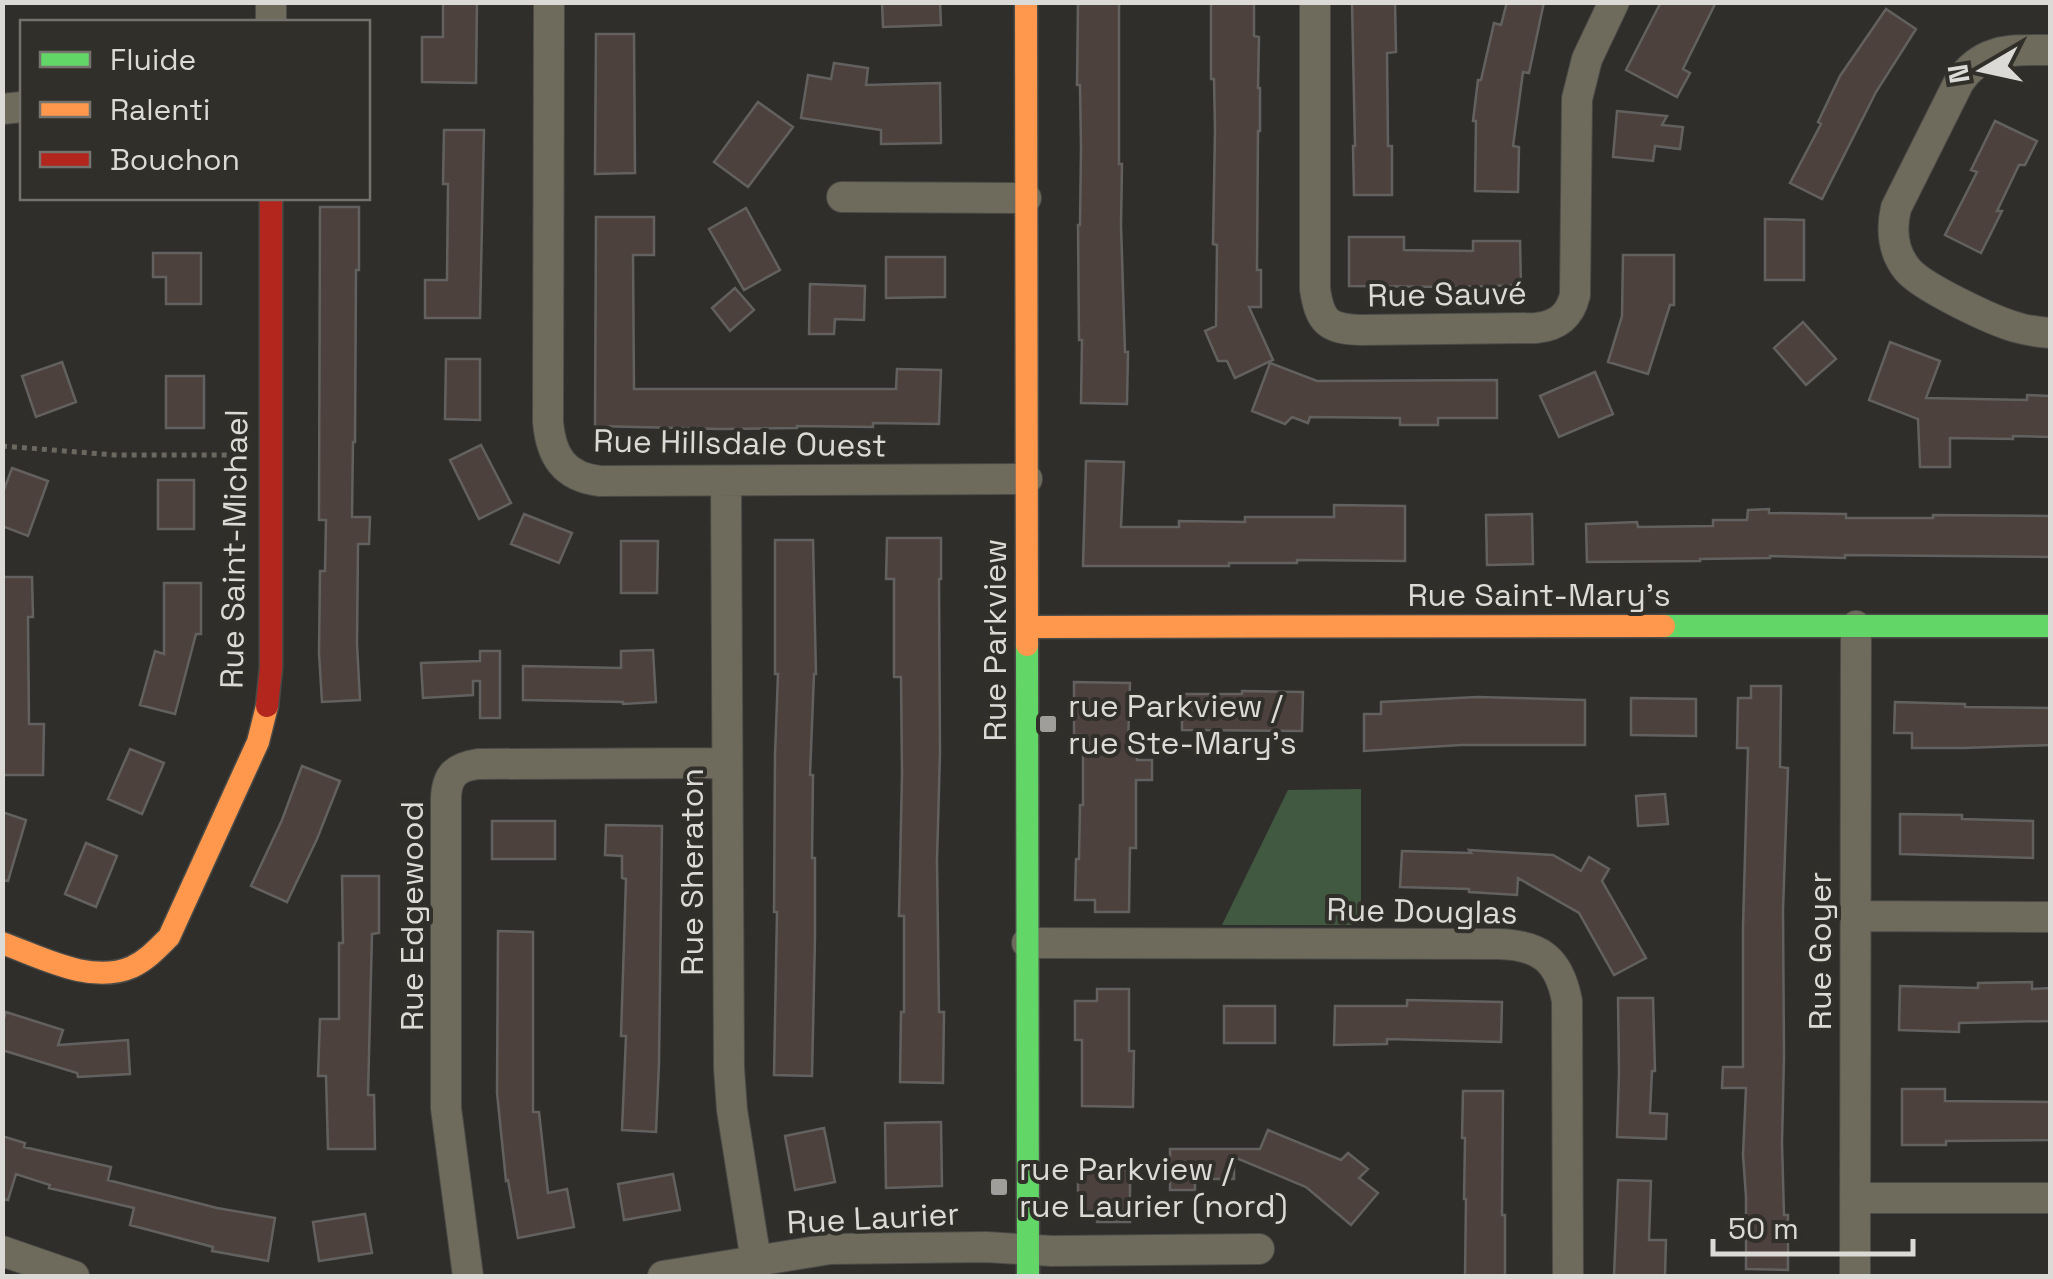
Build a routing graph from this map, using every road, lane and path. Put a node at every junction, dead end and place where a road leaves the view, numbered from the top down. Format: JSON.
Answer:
{"nodes":[{"id":1,"x":549,"y":2,"type":"edge"},
{"id":2,"x":1026,"y":2,"type":"edge"},
{"id":3,"x":1315,"y":2,"type":"edge"},
{"id":4,"x":1614,"y":2,"type":"edge"},
{"id":5,"x":2050,"y":50,"type":"edge"},
{"id":6,"x":842,"y":197,"type":"dead end"},
{"id":7,"x":1026,"y":198,"type":"junction"},
{"id":8,"x":271,"y":200,"type":"edge"},
{"id":9,"x":2050,"y":333,"type":"edge"},
{"id":10,"x":2,"y":446,"type":"edge"},
{"id":11,"x":252,"y":455,"type":"dead end"},
{"id":12,"x":1027,"y":479,"type":"junction"},
{"id":13,"x":726,"y":480,"type":"junction"},
{"id":14,"x":1856,"y":626,"type":"junction"},
{"id":15,"x":2050,"y":626,"type":"edge"},
{"id":16,"x":1028,"y":628,"type":"junction"},
{"id":17,"x":727,"y":763,"type":"junction"},
{"id":18,"x":1855,"y":916,"type":"junction"},
{"id":19,"x":2050,"y":916,"type":"edge"},
{"id":20,"x":2,"y":943,"type":"edge"},
{"id":21,"x":1027,"y":943,"type":"junction"},
{"id":22,"x":1855,"y":1198,"type":"junction"},
{"id":23,"x":2050,"y":1198,"type":"edge"},
{"id":24,"x":1259,"y":1249,"type":"dead end"},
{"id":25,"x":2,"y":1251,"type":"edge"},
{"id":26,"x":756,"y":1260,"type":"junction"},
{"id":27,"x":1028,"y":1263,"type":"edge"},
{"id":28,"x":74,"y":1276,"type":"edge"},
{"id":29,"x":468,"y":1276,"type":"edge"},
{"id":30,"x":663,"y":1276,"type":"edge"},
{"id":31,"x":1568,"y":1276,"type":"edge"},
{"id":32,"x":1855,"y":1276,"type":"edge"}],
"edges":[{"from":1,"to":13,"type":"street","name":"Rue Hillsdale Ouest"},
{"from":2,"to":7,"type":"street","name":"Rue Parkview"},
{"from":3,"to":4,"type":"street","name":"Rue Sauvé"},
{"from":5,"to":9,"type":"street"},
{"from":6,"to":7,"type":"street"},
{"from":7,"to":12,"type":"street","name":"Rue Parkview"},
{"from":8,"to":20,"type":"street","name":"Rue Saint-Michael"},
{"from":10,"to":11,"type":"path"},
{"from":12,"to":13,"type":"street","name":"Rue Hillsdale Ouest"},
{"from":12,"to":16,"type":"street","name":"Rue Parkview"},
{"from":13,"to":17,"type":"street","name":"Rue Sheraton"},
{"from":14,"to":15,"type":"street","name":"Rue Saint-Mary's"},
{"from":14,"to":16,"type":"street","name":"Rue Saint-Mary's"},
{"from":14,"to":18,"type":"street","name":"Rue Goyer"},
{"from":16,"to":21,"type":"street","name":"Rue Parkview"},
{"from":17,"to":26,"type":"street","name":"Rue Sheraton"},
{"from":17,"to":29,"type":"street","name":"Rue Edgewood"},
{"from":18,"to":19,"type":"street"},
{"from":18,"to":22,"type":"street","name":"Rue Goyer"},
{"from":21,"to":27,"type":"street","name":"Rue Parkview"},
{"from":21,"to":31,"type":"street","name":"Rue Douglas"},
{"from":22,"to":23,"type":"street"},
{"from":22,"to":32,"type":"street","name":"Rue Goyer"},
{"from":24,"to":27,"type":"street","name":"Rue Laurier"},
{"from":25,"to":28,"type":"street"},
{"from":26,"to":27,"type":"street","name":"Rue Laurier"},
{"from":26,"to":30,"type":"street","name":"Rue Laurier"}]}
